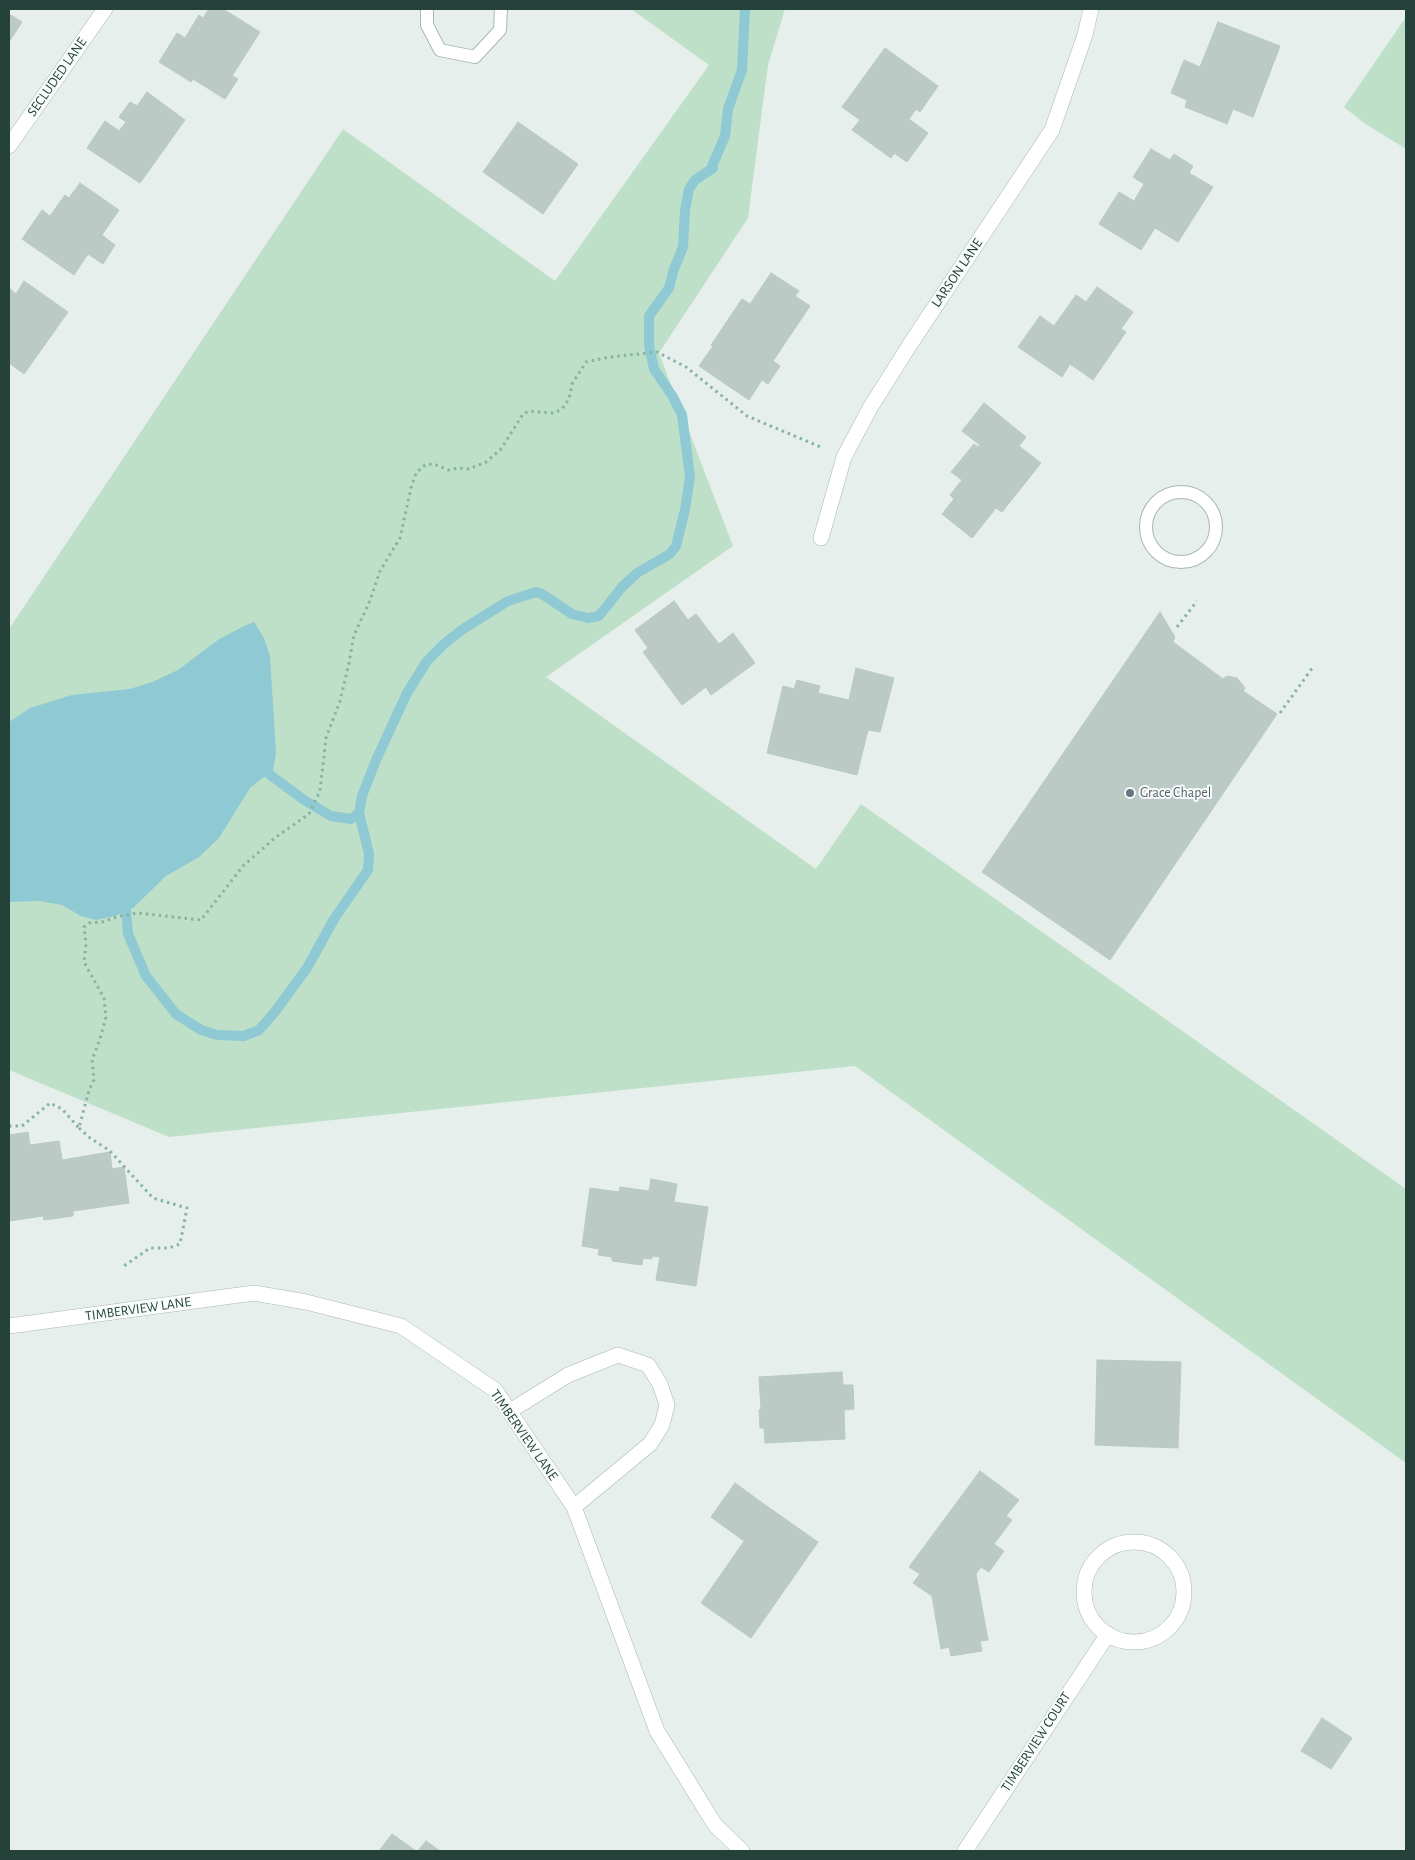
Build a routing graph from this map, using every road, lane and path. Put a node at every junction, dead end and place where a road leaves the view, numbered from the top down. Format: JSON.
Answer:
{"nodes":[{"id":1,"x":105,"y":9,"type":"edge"},
{"id":2,"x":428,"y":9,"type":"edge"},
{"id":3,"x":501,"y":9,"type":"edge"},
{"id":4,"x":1091,"y":9,"type":"edge"},
{"id":5,"x":9,"y":146,"type":"edge"},
{"id":6,"x":844,"y":457,"type":"junction"},
{"id":7,"x":1216,"y":524,"type":"joint"},
{"id":8,"x":821,"y":538,"type":"dead end"},
{"id":9,"x":1197,"y":600,"type":"dead end"},
{"id":10,"x":1177,"y":627,"type":"dead end"},
{"id":11,"x":1313,"y":666,"type":"dead end"},
{"id":12,"x":1280,"y":713,"type":"dead end"},
{"id":13,"x":9,"y":1126,"type":"edge"},
{"id":14,"x":79,"y":1128,"type":"junction"},
{"id":15,"x":124,"y":1266,"type":"dead end"},
{"id":16,"x":9,"y":1326,"type":"edge"},
{"id":17,"x":510,"y":1411,"type":"junction"},
{"id":18,"x":574,"y":1507,"type":"junction"},
{"id":19,"x":1108,"y":1634,"type":"junction"},
{"id":20,"x":742,"y":1851,"type":"edge"},
{"id":21,"x":965,"y":1851,"type":"edge"}],
"edges":[{"from":1,"to":5,"type":"street","name":"SECLUDED LANE"},
{"from":2,"to":3,"type":"lane"},
{"from":4,"to":6,"type":"street","name":"LARSON LANE"},
{"from":6,"to":8,"type":"street","name":"LARSON LANE"},
{"from":6,"to":14,"type":"path"},
{"from":7,"to":7,"type":"lane"},
{"from":9,"to":10,"type":"path"},
{"from":11,"to":12,"type":"path"},
{"from":13,"to":14,"type":"path"},
{"from":14,"to":15,"type":"path"},
{"from":16,"to":17,"type":"street","name":"TIMBERVIEW LANE"},
{"from":17,"to":18,"type":"street","name":"TIMBERVIEW LANE"},
{"from":17,"to":18,"type":"street"},
{"from":18,"to":20,"type":"street","name":"TIMBERVIEW LANE"},
{"from":19,"to":19,"type":"street"},
{"from":19,"to":21,"type":"street","name":"TIMBERVIEW COURT"}]}
